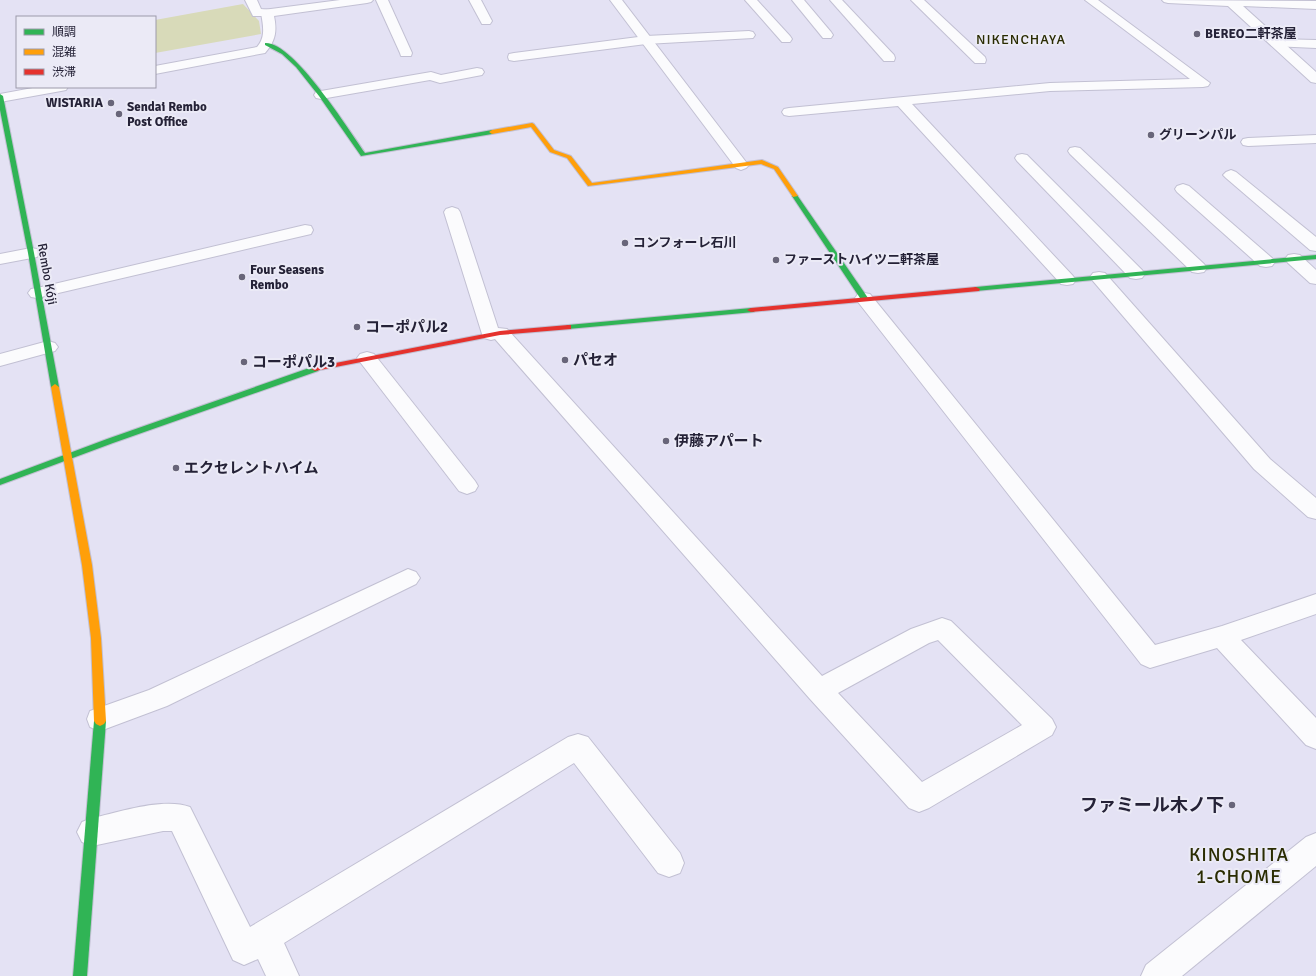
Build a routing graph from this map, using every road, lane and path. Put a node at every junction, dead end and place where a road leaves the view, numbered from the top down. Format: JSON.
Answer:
{"nodes":[{"id":1,"x":250,"y":0,"type":"edge"},
{"id":2,"x":367,"y":0,"type":"edge"},
{"id":3,"x":382,"y":0,"type":"edge"},
{"id":4,"x":475,"y":0,"type":"edge"},
{"id":5,"x":616,"y":0,"type":"edge"},
{"id":6,"x":751,"y":0,"type":"edge"},
{"id":7,"x":798,"y":0,"type":"edge"},
{"id":8,"x":836,"y":0,"type":"edge"},
{"id":9,"x":917,"y":0,"type":"edge"},
{"id":10,"x":1091,"y":0,"type":"edge"},
{"id":11,"x":1168,"y":0,"type":"edge"},
{"id":12,"x":1230,"y":1,"type":"edge"},
{"id":13,"x":1316,"y":5,"type":"edge"},
{"id":14,"x":268,"y":13,"type":"junction"},
{"id":15,"x":469,"y":20,"type":"dead end"},
{"id":16,"x":749,"y":35,"type":"dead end"},
{"id":17,"x":827,"y":35,"type":"dead end"},
{"id":18,"x":786,"y":39,"type":"dead end"},
{"id":19,"x":646,"y":40,"type":"junction"},
{"id":20,"x":1276,"y":43,"type":"junction"},
{"id":21,"x":267,"y":44,"type":"junction"},
{"id":22,"x":1316,"y":44,"type":"edge"},
{"id":23,"x":406,"y":53,"type":"dead end"},
{"id":24,"x":514,"y":57,"type":"dead end"},
{"id":25,"x":889,"y":58,"type":"dead end"},
{"id":26,"x":980,"y":60,"type":"dead end"},
{"id":27,"x":156,"y":70,"type":"edge"},
{"id":28,"x":477,"y":72,"type":"dead end"},
{"id":29,"x":1316,"y":79,"type":"edge"},
{"id":30,"x":56,"y":88,"type":"edge"},
{"id":31,"x":321,"y":94,"type":"junction"},
{"id":32,"x":0,"y":97,"type":"edge"},
{"id":33,"x":901,"y":101,"type":"junction"},
{"id":34,"x":789,"y":112,"type":"dead end"},
{"id":35,"x":1316,"y":139,"type":"edge"},
{"id":36,"x":1248,"y":142,"type":"dead end"},
{"id":37,"x":1075,"y":151,"type":"dead end"},
{"id":38,"x":1022,"y":158,"type":"dead end"},
{"id":39,"x":741,"y":164,"type":"junction"},
{"id":40,"x":1231,"y":175,"type":"dead end"},
{"id":41,"x":1183,"y":189,"type":"dead end"},
{"id":42,"x":452,"y":212,"type":"dead end"},
{"id":43,"x":305,"y":230,"type":"dead end"},
{"id":44,"x":1316,"y":246,"type":"edge"},
{"id":45,"x":31,"y":253,"type":"junction"},
{"id":46,"x":1316,"y":257,"type":"edge"},
{"id":47,"x":0,"y":259,"type":"edge"},
{"id":48,"x":1294,"y":259,"type":"junction"},
{"id":49,"x":1266,"y":262,"type":"junction"},
{"id":50,"x":1198,"y":268,"type":"junction"},
{"id":51,"x":1136,"y":274,"type":"junction"},
{"id":52,"x":1099,"y":277,"type":"junction"},
{"id":53,"x":1316,"y":279,"type":"edge"},
{"id":54,"x":1067,"y":280,"type":"junction"},
{"id":55,"x":37,"y":293,"type":"junction"},
{"id":56,"x":864,"y":298,"type":"junction"},
{"id":57,"x":496,"y":334,"type":"junction"},
{"id":58,"x":48,"y":347,"type":"junction"},
{"id":59,"x":367,"y":358,"type":"junction"},
{"id":60,"x":0,"y":360,"type":"edge"},
{"id":61,"x":66,"y":457,"type":"junction"},
{"id":62,"x":0,"y":482,"type":"edge"},
{"id":63,"x":468,"y":486,"type":"dead end"},
{"id":64,"x":1316,"y":511,"type":"edge"},
{"id":65,"x":408,"y":578,"type":"dead end"},
{"id":66,"x":1312,"y":611,"type":"edge"},
{"id":67,"x":1222,"y":636,"type":"junction"},
{"id":68,"x":819,"y":691,"type":"junction"},
{"id":69,"x":100,"y":719,"type":"junction"},
{"id":70,"x":1316,"y":737,"type":"edge"},
{"id":71,"x":92,"y":832,"type":"junction"},
{"id":72,"x":1316,"y":847,"type":"edge"},
{"id":73,"x":669,"y":863,"type":"dead end"},
{"id":74,"x":264,"y":937,"type":"junction"},
{"id":75,"x":80,"y":976,"type":"edge"},
{"id":76,"x":283,"y":976,"type":"edge"},
{"id":77,"x":1157,"y":976,"type":"edge"}],
"edges":[{"from":1,"to":14,"type":"street"},
{"from":2,"to":14,"type":"street"},
{"from":3,"to":23,"type":"street"},
{"from":4,"to":15,"type":"street"},
{"from":5,"to":19,"type":"street"},
{"from":6,"to":18,"type":"street"},
{"from":7,"to":17,"type":"street"},
{"from":8,"to":25,"type":"street"},
{"from":9,"to":26,"type":"street"},
{"from":10,"to":33,"type":"street"},
{"from":11,"to":12,"type":"street"},
{"from":12,"to":13,"type":"street"},
{"from":12,"to":20,"type":"street"},
{"from":14,"to":21,"type":"street"},
{"from":16,"to":19,"type":"street"},
{"from":19,"to":24,"type":"street"},
{"from":19,"to":39,"type":"street"},
{"from":20,"to":22,"type":"street"},
{"from":20,"to":29,"type":"street"},
{"from":21,"to":27,"type":"street"},
{"from":21,"to":31,"type":"street"},
{"from":28,"to":31,"type":"street"},
{"from":30,"to":32,"type":"street"},
{"from":31,"to":39,"type":"street"},
{"from":32,"to":45,"type":"street","name":"Rembo Kóji"},
{"from":33,"to":34,"type":"street"},
{"from":33,"to":54,"type":"street"},
{"from":35,"to":36,"type":"street"},
{"from":37,"to":50,"type":"street"},
{"from":38,"to":51,"type":"street"},
{"from":39,"to":56,"type":"street"},
{"from":40,"to":44,"type":"street"},
{"from":41,"to":49,"type":"street"},
{"from":42,"to":57,"type":"street"},
{"from":43,"to":55,"type":"street"},
{"from":45,"to":47,"type":"street"},
{"from":45,"to":55,"type":"street","name":"Rembo Kóji"},
{"from":46,"to":48,"type":"street"},
{"from":48,"to":49,"type":"street"},
{"from":48,"to":53,"type":"street"},
{"from":49,"to":50,"type":"street"},
{"from":50,"to":51,"type":"street"},
{"from":51,"to":52,"type":"street"},
{"from":52,"to":54,"type":"street"},
{"from":52,"to":64,"type":"street"},
{"from":54,"to":56,"type":"street"},
{"from":55,"to":58,"type":"street","name":"Rembo Kóji"},
{"from":56,"to":57,"type":"street"},
{"from":56,"to":67,"type":"street"},
{"from":57,"to":59,"type":"street"},
{"from":57,"to":68,"type":"street"},
{"from":58,"to":60,"type":"street"},
{"from":58,"to":61,"type":"street","name":"Rembo Kóji"},
{"from":59,"to":61,"type":"street"},
{"from":59,"to":63,"type":"street"},
{"from":61,"to":62,"type":"street"},
{"from":61,"to":69,"type":"street","name":"Rembo Kóji"},
{"from":65,"to":69,"type":"street"},
{"from":66,"to":67,"type":"street"},
{"from":67,"to":70,"type":"street"},
{"from":68,"to":68,"type":"street"},
{"from":69,"to":71,"type":"street","name":"Rembo Kóji"},
{"from":71,"to":74,"type":"street"},
{"from":71,"to":75,"type":"street","name":"Rembo Kóji"},
{"from":72,"to":77,"type":"street"},
{"from":73,"to":74,"type":"street"},
{"from":74,"to":76,"type":"street"}]}
